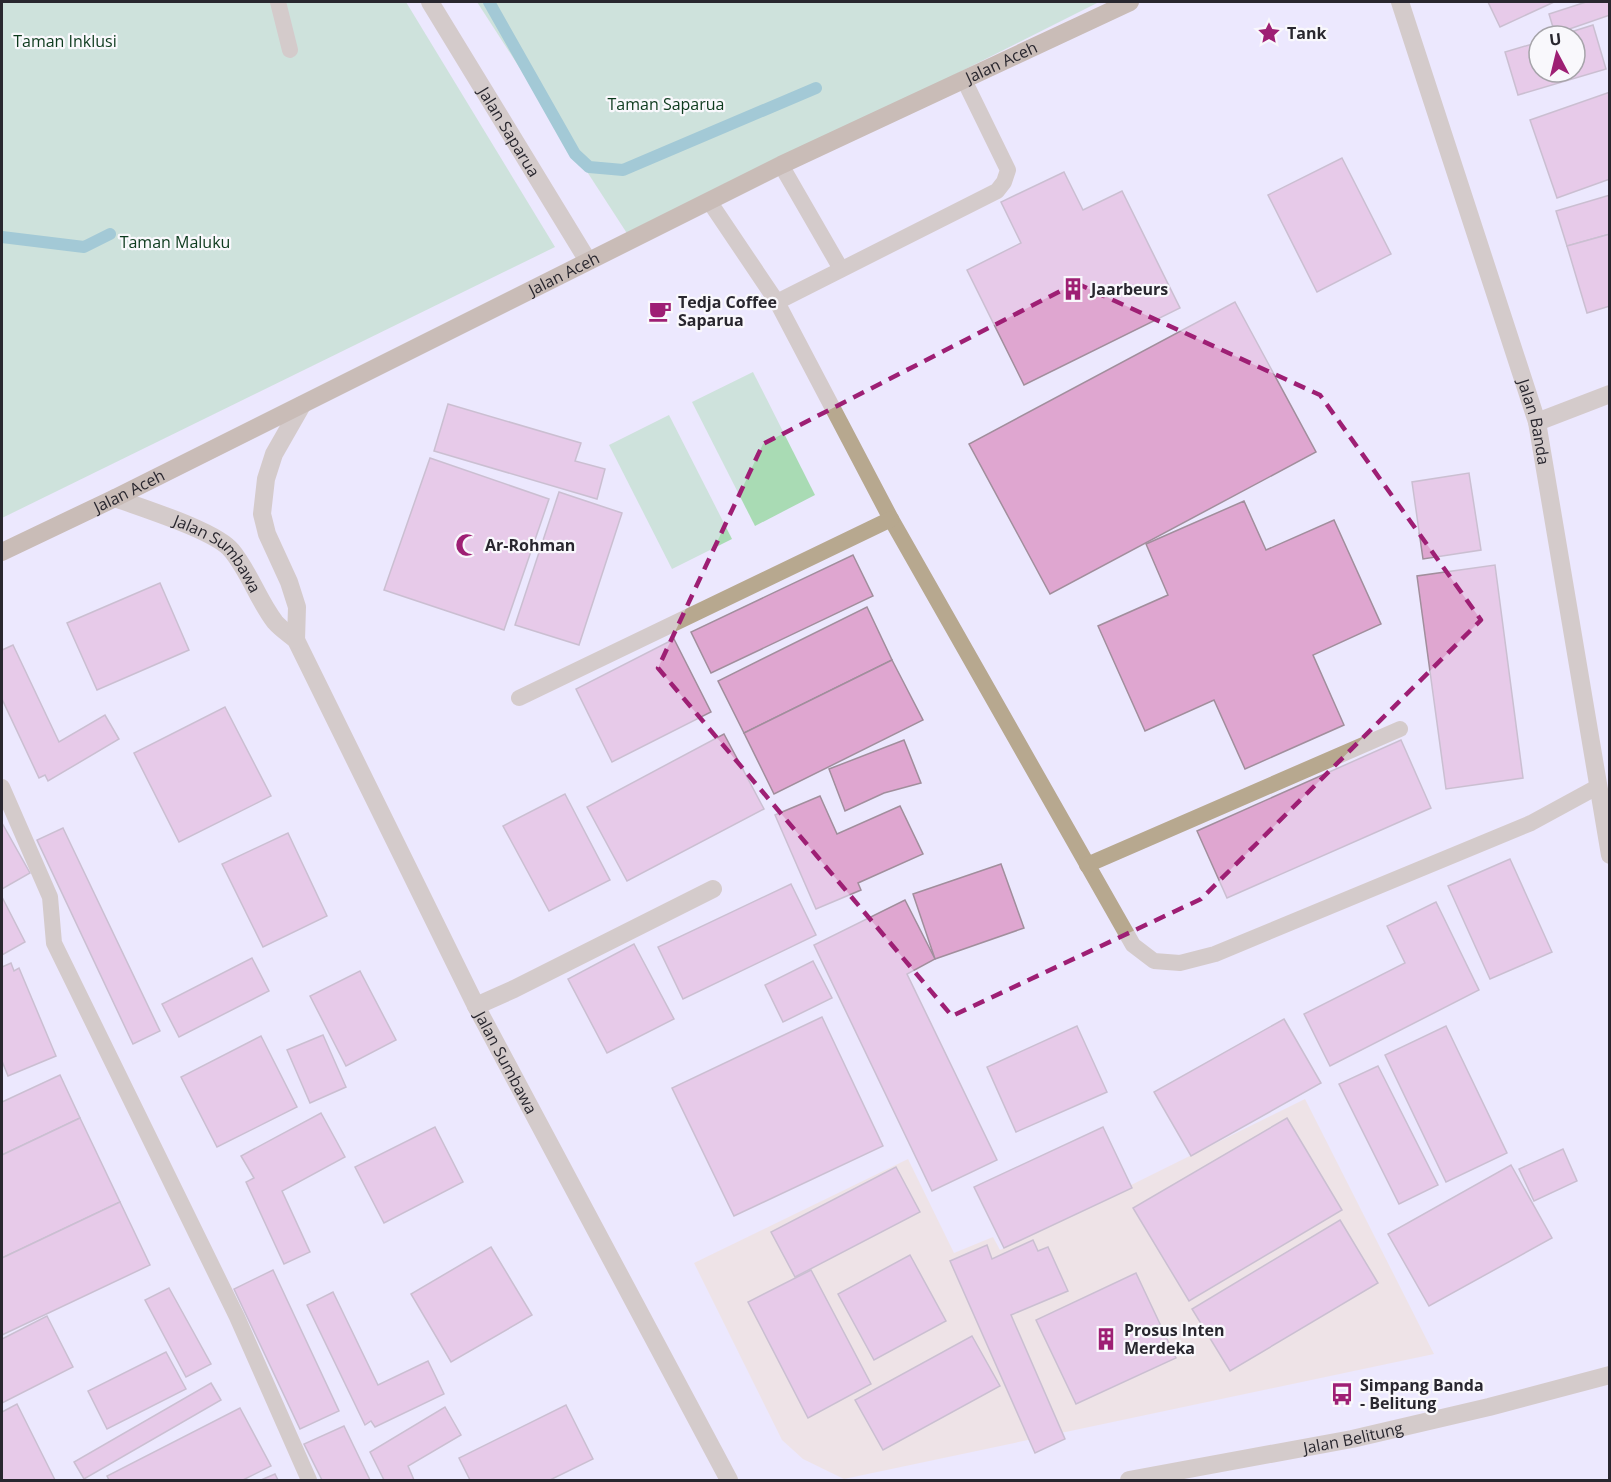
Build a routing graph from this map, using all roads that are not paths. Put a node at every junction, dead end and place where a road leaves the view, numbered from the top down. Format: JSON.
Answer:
{"nodes":[{"id":1,"x":278,"y":2,"type":"edge"},
{"id":2,"x":430,"y":2,"type":"edge"},
{"id":3,"x":1130,"y":2,"type":"edge"},
{"id":4,"x":1400,"y":2,"type":"edge"},
{"id":5,"x":290,"y":50,"type":"dead end"},
{"id":6,"x":964,"y":80,"type":"junction"},
{"id":7,"x":781,"y":165,"type":"junction"},
{"id":8,"x":710,"y":201,"type":"junction"},
{"id":9,"x":588,"y":261,"type":"junction"},
{"id":10,"x":841,"y":269,"type":"junction"},
{"id":11,"x":777,"y":302,"type":"junction"},
{"id":12,"x":1610,"y":394,"type":"edge"},
{"id":13,"x":302,"y":405,"type":"junction"},
{"id":14,"x":1537,"y":422,"type":"junction"},
{"id":15,"x":115,"y":498,"type":"junction"},
{"id":16,"x":891,"y":519,"type":"junction"},
{"id":17,"x":2,"y":552,"type":"edge"},
{"id":18,"x":296,"y":640,"type":"junction"},
{"id":19,"x":519,"y":698,"type":"dead end"},
{"id":20,"x":1400,"y":729,"type":"dead end"},
{"id":21,"x":1599,"y":786,"type":"junction"},
{"id":22,"x":2,"y":787,"type":"edge"},
{"id":23,"x":1610,"y":855,"type":"edge"},
{"id":24,"x":1087,"y":865,"type":"junction"},
{"id":25,"x":713,"y":889,"type":"dead end"},
{"id":26,"x":476,"y":1006,"type":"junction"},
{"id":27,"x":1610,"y":1375,"type":"edge"},
{"id":28,"x":309,"y":1480,"type":"edge"},
{"id":29,"x":729,"y":1480,"type":"edge"},
{"id":30,"x":1129,"y":1480,"type":"edge"}],
"edges":[{"from":1,"to":5,"type":"lane"},
{"from":2,"to":9,"type":"street","name":"Jalan Saparua"},
{"from":3,"to":6,"type":"main road","name":"Jalan Aceh"},
{"from":4,"to":14,"type":"street","name":"Jalan Banda"},
{"from":6,"to":7,"type":"main road","name":"Jalan Aceh"},
{"from":6,"to":10,"type":"lane"},
{"from":7,"to":8,"type":"main road","name":"Jalan Aceh"},
{"from":7,"to":10,"type":"lane"},
{"from":8,"to":9,"type":"main road","name":"Jalan Aceh"},
{"from":8,"to":11,"type":"lane"},
{"from":9,"to":13,"type":"main road","name":"Jalan Aceh"},
{"from":10,"to":11,"type":"lane"},
{"from":11,"to":16,"type":"lane"},
{"from":12,"to":14,"type":"street"},
{"from":13,"to":15,"type":"main road","name":"Jalan Aceh"},
{"from":13,"to":18,"type":"street","name":"Jalan Sumbawa"},
{"from":14,"to":21,"type":"street","name":"Jalan Banda"},
{"from":15,"to":17,"type":"main road","name":"Jalan Aceh"},
{"from":15,"to":18,"type":"street","name":"Jalan Sumbawa"},
{"from":16,"to":19,"type":"lane"},
{"from":16,"to":24,"type":"lane"},
{"from":18,"to":26,"type":"street","name":"Jalan Sumbawa"},
{"from":20,"to":24,"type":"lane"},
{"from":21,"to":23,"type":"street","name":"Jalan Banda"},
{"from":21,"to":24,"type":"lane"},
{"from":22,"to":28,"type":"lane"},
{"from":25,"to":26,"type":"street"},
{"from":26,"to":29,"type":"street","name":"Jalan Sumbawa"},
{"from":27,"to":30,"type":"street","name":"Jalan Belitung"}]}
